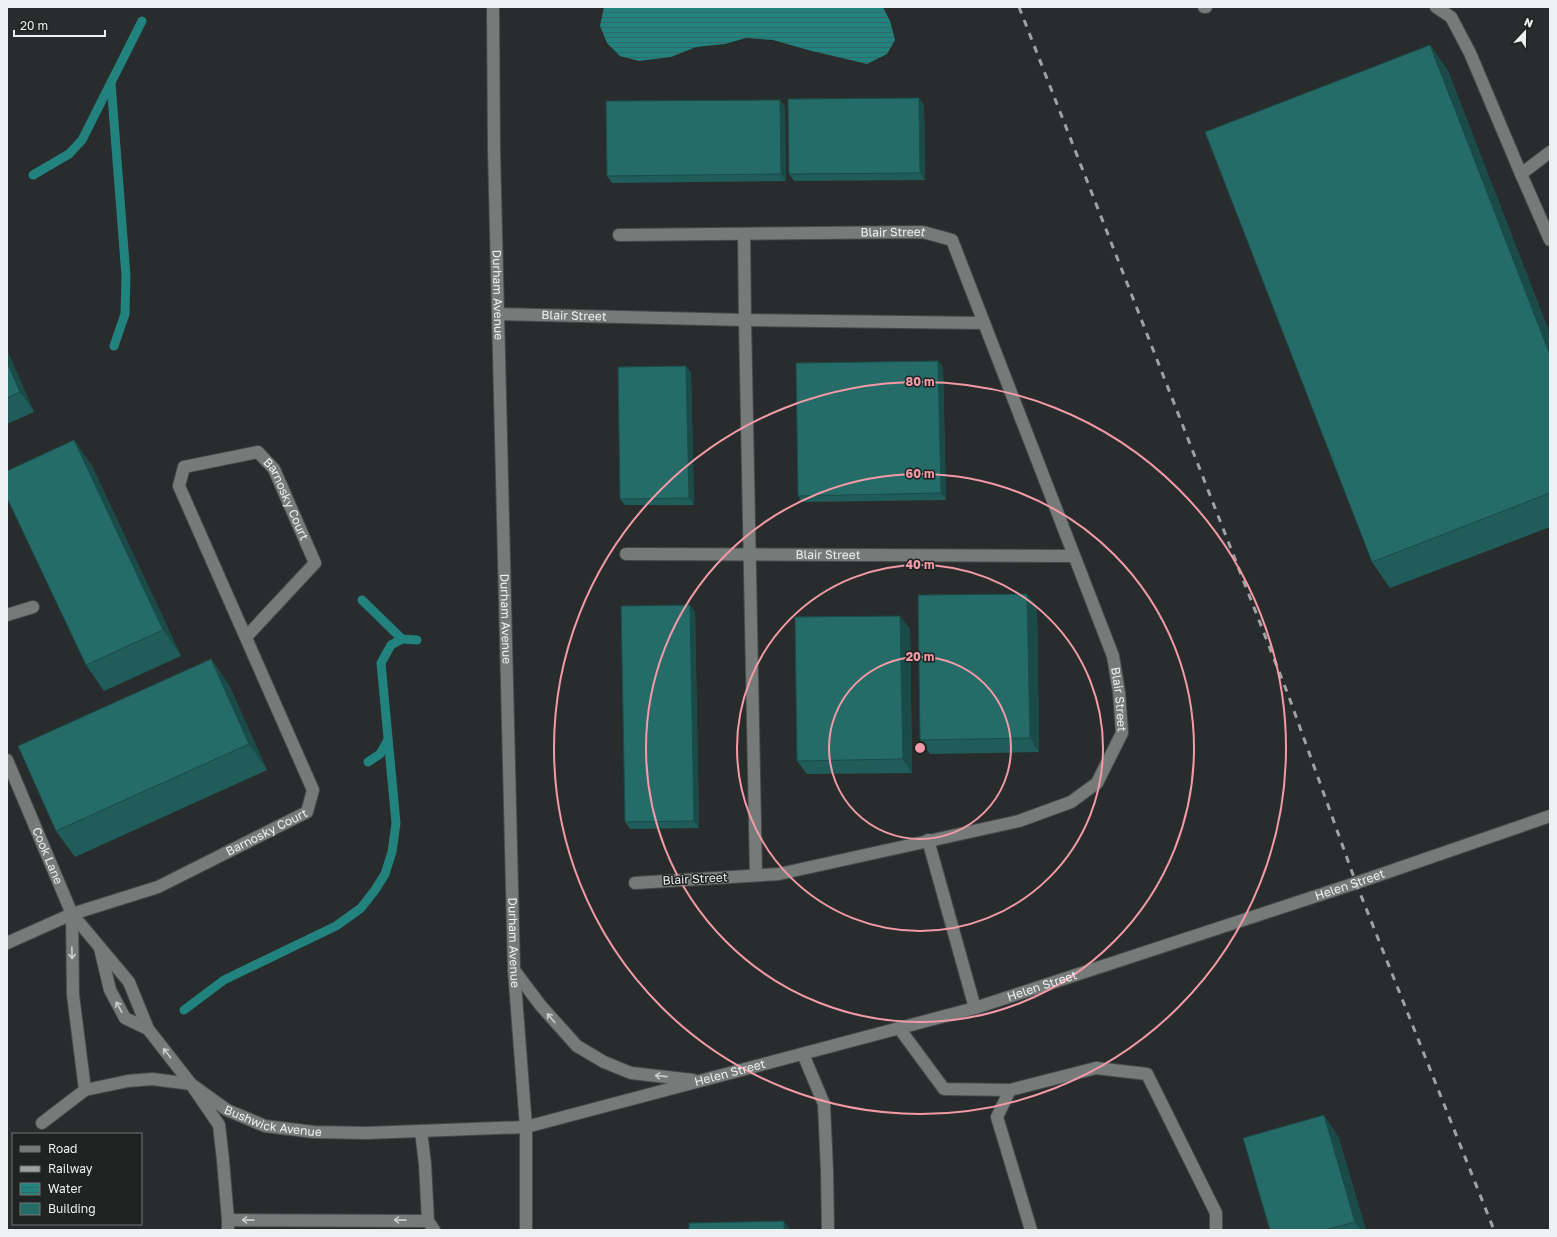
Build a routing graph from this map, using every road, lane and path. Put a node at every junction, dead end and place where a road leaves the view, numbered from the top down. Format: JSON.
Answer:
{"nodes":[{"id":1,"x":493,"y":7,"type":"edge"},
{"id":2,"x":1436,"y":7,"type":"edge"},
{"id":3,"x":1550,"y":152,"type":"edge"},
{"id":4,"x":1522,"y":174,"type":"junction"},
{"id":5,"x":744,"y":234,"type":"junction"},
{"id":6,"x":619,"y":235,"type":"dead end"},
{"id":7,"x":1550,"y":240,"type":"edge"},
{"id":8,"x":498,"y":314,"type":"junction"},
{"id":9,"x":745,"y":320,"type":"junction"},
{"id":10,"x":984,"y":323,"type":"junction"},
{"id":11,"x":626,"y":554,"type":"dead end"},
{"id":12,"x":750,"y":555,"type":"junction"},
{"id":13,"x":1074,"y":556,"type":"junction"},
{"id":14,"x":33,"y":607,"type":"dead end"},
{"id":15,"x":7,"y":615,"type":"edge"},
{"id":16,"x":246,"y":637,"type":"junction"},
{"id":17,"x":7,"y":760,"type":"edge"},
{"id":18,"x":1550,"y":816,"type":"edge"},
{"id":19,"x":928,"y":840,"type":"junction"},
{"id":20,"x":756,"y":875,"type":"junction"},
{"id":21,"x":634,"y":883,"type":"dead end"},
{"id":22,"x":72,"y":914,"type":"junction"},
{"id":23,"x":7,"y":942,"type":"edge"},
{"id":24,"x":99,"y":946,"type":"junction"},
{"id":25,"x":514,"y":970,"type":"junction"},
{"id":26,"x":975,"y":1008,"type":"junction"},
{"id":27,"x":899,"y":1028,"type":"junction"},
{"id":28,"x":148,"y":1029,"type":"junction"},
{"id":29,"x":803,"y":1054,"type":"junction"},
{"id":30,"x":700,"y":1080,"type":"junction"},
{"id":31,"x":191,"y":1084,"type":"junction"},
{"id":32,"x":85,"y":1090,"type":"junction"},
{"id":33,"x":1010,"y":1090,"type":"junction"},
{"id":34,"x":42,"y":1123,"type":"dead end"},
{"id":35,"x":526,"y":1127,"type":"junction"},
{"id":36,"x":421,"y":1131,"type":"junction"},
{"id":37,"x":359,"y":1220,"type":"junction"},
{"id":38,"x":228,"y":1225,"type":"edge"},
{"id":39,"x":431,"y":1225,"type":"edge"},
{"id":40,"x":344,"y":1230,"type":"edge"},
{"id":41,"x":526,"y":1230,"type":"edge"},
{"id":42,"x":828,"y":1230,"type":"edge"},
{"id":43,"x":1032,"y":1230,"type":"edge"},
{"id":44,"x":1216,"y":1230,"type":"edge"}],
"edges":[{"from":1,"to":8,"type":"street","name":"Durham Avenue"},
{"from":2,"to":4,"type":"street"},
{"from":3,"to":4,"type":"street"},
{"from":4,"to":7,"type":"street"},
{"from":5,"to":6,"type":"street","name":"Blair Street"},
{"from":5,"to":9,"type":"street"},
{"from":5,"to":10,"type":"street","name":"Blair Street"},
{"from":8,"to":9,"type":"street","name":"Blair Street"},
{"from":8,"to":25,"type":"street","name":"Durham Avenue"},
{"from":9,"to":10,"type":"street","name":"Blair Street"},
{"from":9,"to":12,"type":"street"},
{"from":10,"to":13,"type":"street","name":"Blair Street"},
{"from":11,"to":12,"type":"street","name":"Blair Street"},
{"from":12,"to":13,"type":"street","name":"Blair Street"},
{"from":12,"to":20,"type":"street"},
{"from":13,"to":19,"type":"street","name":"Blair Street"},
{"from":14,"to":15,"type":"street"},
{"from":16,"to":16,"type":"street","name":"Barnosky Court"},
{"from":16,"to":22,"type":"street","name":"Barnosky Court"},
{"from":17,"to":22,"type":"street","name":"Cook Lane"},
{"from":18,"to":26,"type":"street","name":"Helen Street"},
{"from":19,"to":20,"type":"street","name":"Blair Street"},
{"from":19,"to":26,"type":"street"},
{"from":20,"to":21,"type":"street","name":"Blair Street"},
{"from":22,"to":23,"type":"street","name":"Barnosky Court"},
{"from":22,"to":24,"type":"street","name":"Cook Lane"},
{"from":22,"to":32,"type":"street","one_way":true},
{"from":24,"to":28,"type":"street","name":"Cook Lane"},
{"from":28,"to":24,"type":"street","name":"Cook Lane","one_way":true},
{"from":30,"to":25,"type":"street","one_way":true},
{"from":25,"to":35,"type":"street","name":"Durham Avenue"},
{"from":26,"to":27,"type":"street","name":"Helen Street"},
{"from":27,"to":29,"type":"street","name":"Helen Street"},
{"from":27,"to":33,"type":"street"},
{"from":31,"to":28,"type":"street","name":"Cook Lane","one_way":true},
{"from":29,"to":30,"type":"street","name":"Helen Street"},
{"from":29,"to":42,"type":"street"},
{"from":30,"to":35,"type":"street","name":"Helen Street"},
{"from":31,"to":32,"type":"street","name":"Bushwick Avenue"},
{"from":31,"to":36,"type":"street","name":"Bushwick Avenue"},
{"from":31,"to":38,"type":"street"},
{"from":32,"to":34,"type":"street","name":"Bushwick Avenue"},
{"from":33,"to":43,"type":"street"},
{"from":33,"to":44,"type":"street"},
{"from":35,"to":36,"type":"street","name":"Bushwick Avenue"},
{"from":35,"to":41,"type":"street","name":"Durham Avenue"},
{"from":36,"to":39,"type":"street"},
{"from":37,"to":38,"type":"street","one_way":true},
{"from":39,"to":37,"type":"street","one_way":true},
{"from":37,"to":40,"type":"street"}]}
